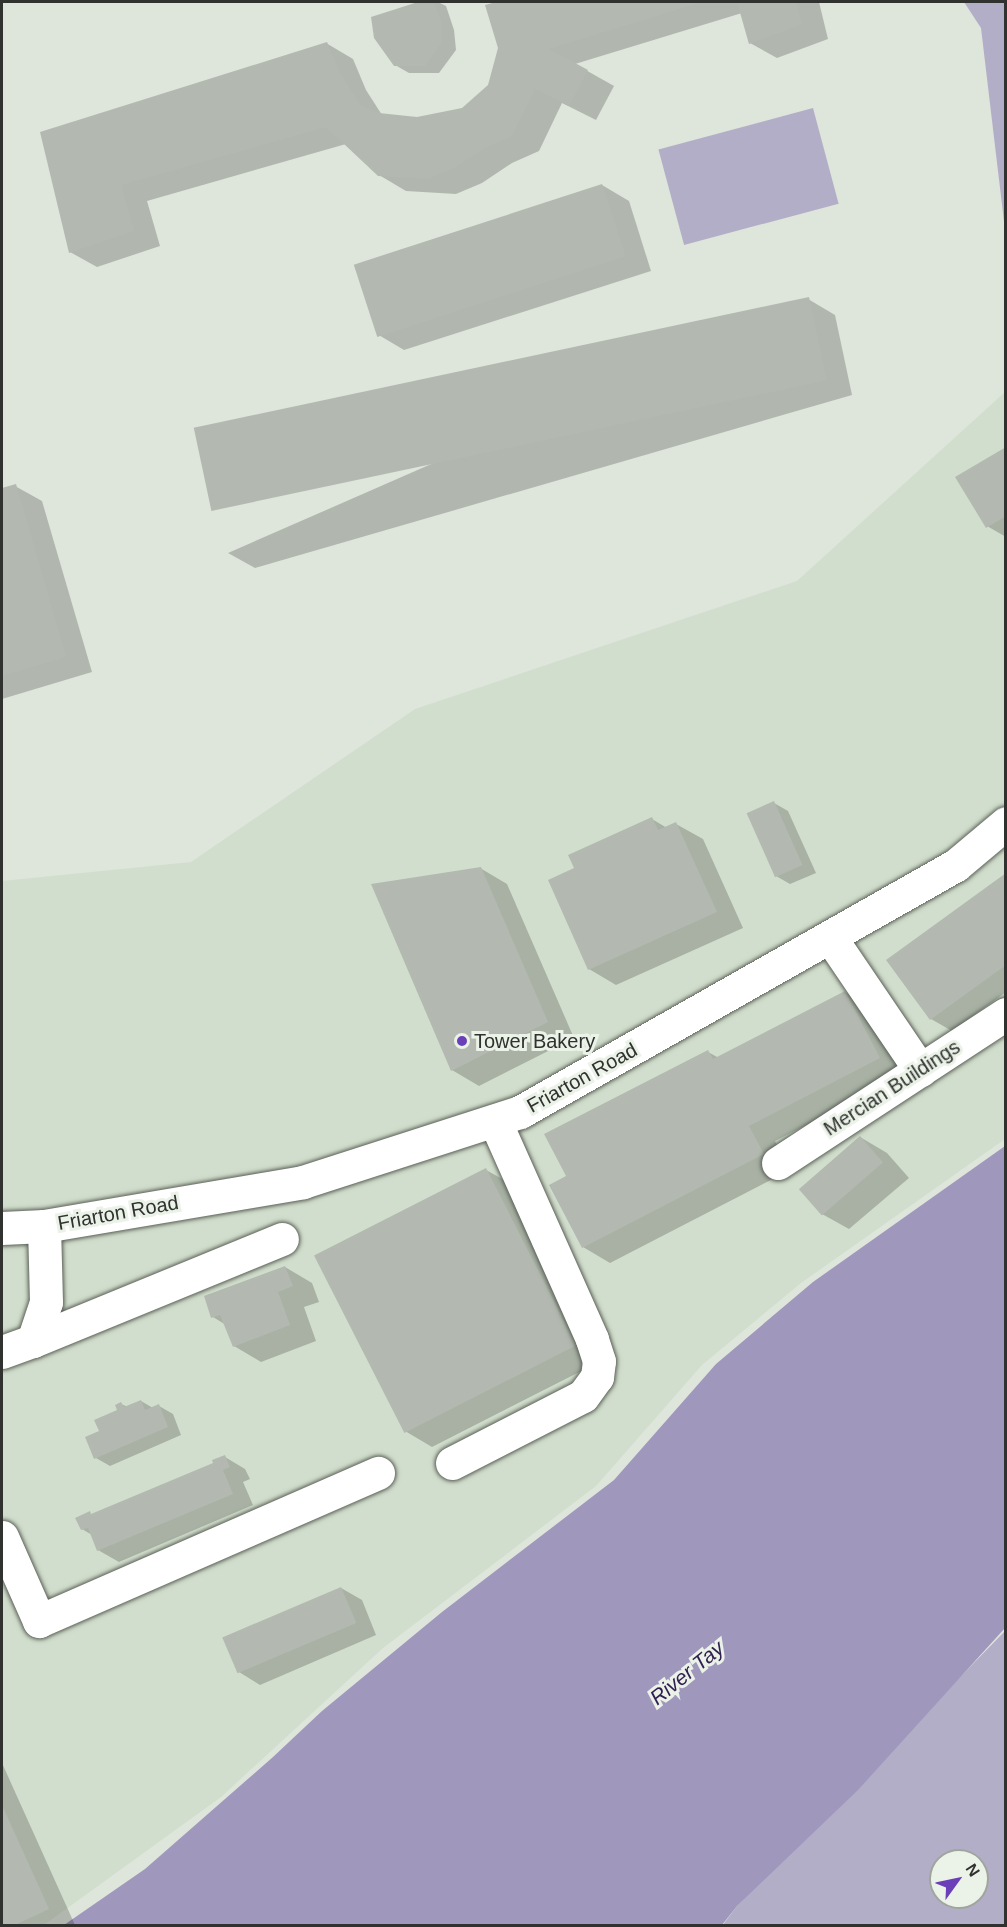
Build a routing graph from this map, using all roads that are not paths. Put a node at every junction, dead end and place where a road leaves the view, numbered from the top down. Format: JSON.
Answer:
{"nodes":[{"id":1,"x":1005,"y":823,"type":"edge"},
{"id":2,"x":830,"y":937,"type":"junction"},
{"id":3,"x":1005,"y":1014,"type":"edge"},
{"id":4,"x":920,"y":1070,"type":"junction"},
{"id":5,"x":495,"y":1120,"type":"junction"},
{"id":6,"x":778,"y":1163,"type":"dead end"},
{"id":7,"x":44,"y":1226,"type":"junction"},
{"id":8,"x":2,"y":1228,"type":"edge"},
{"id":9,"x":282,"y":1239,"type":"dead end"},
{"id":10,"x":33,"y":1341,"type":"junction"},
{"id":11,"x":2,"y":1352,"type":"edge"},
{"id":12,"x":452,"y":1463,"type":"dead end"},
{"id":13,"x":378,"y":1473,"type":"dead end"},
{"id":14,"x":2,"y":1537,"type":"edge"}],
"edges":[{"from":1,"to":2,"type":"street","name":"Friarton Road"},
{"from":2,"to":4,"type":"street"},
{"from":2,"to":5,"type":"street","name":"Friarton Road"},
{"from":3,"to":4,"type":"street","name":"Mercian Buildings"},
{"from":4,"to":6,"type":"street","name":"Mercian Buildings"},
{"from":5,"to":7,"type":"street","name":"Friarton Road"},
{"from":5,"to":12,"type":"street"},
{"from":7,"to":8,"type":"street","name":"Friarton Road"},
{"from":7,"to":10,"type":"street"},
{"from":9,"to":10,"type":"street"},
{"from":10,"to":11,"type":"street"},
{"from":13,"to":14,"type":"street"}]}
